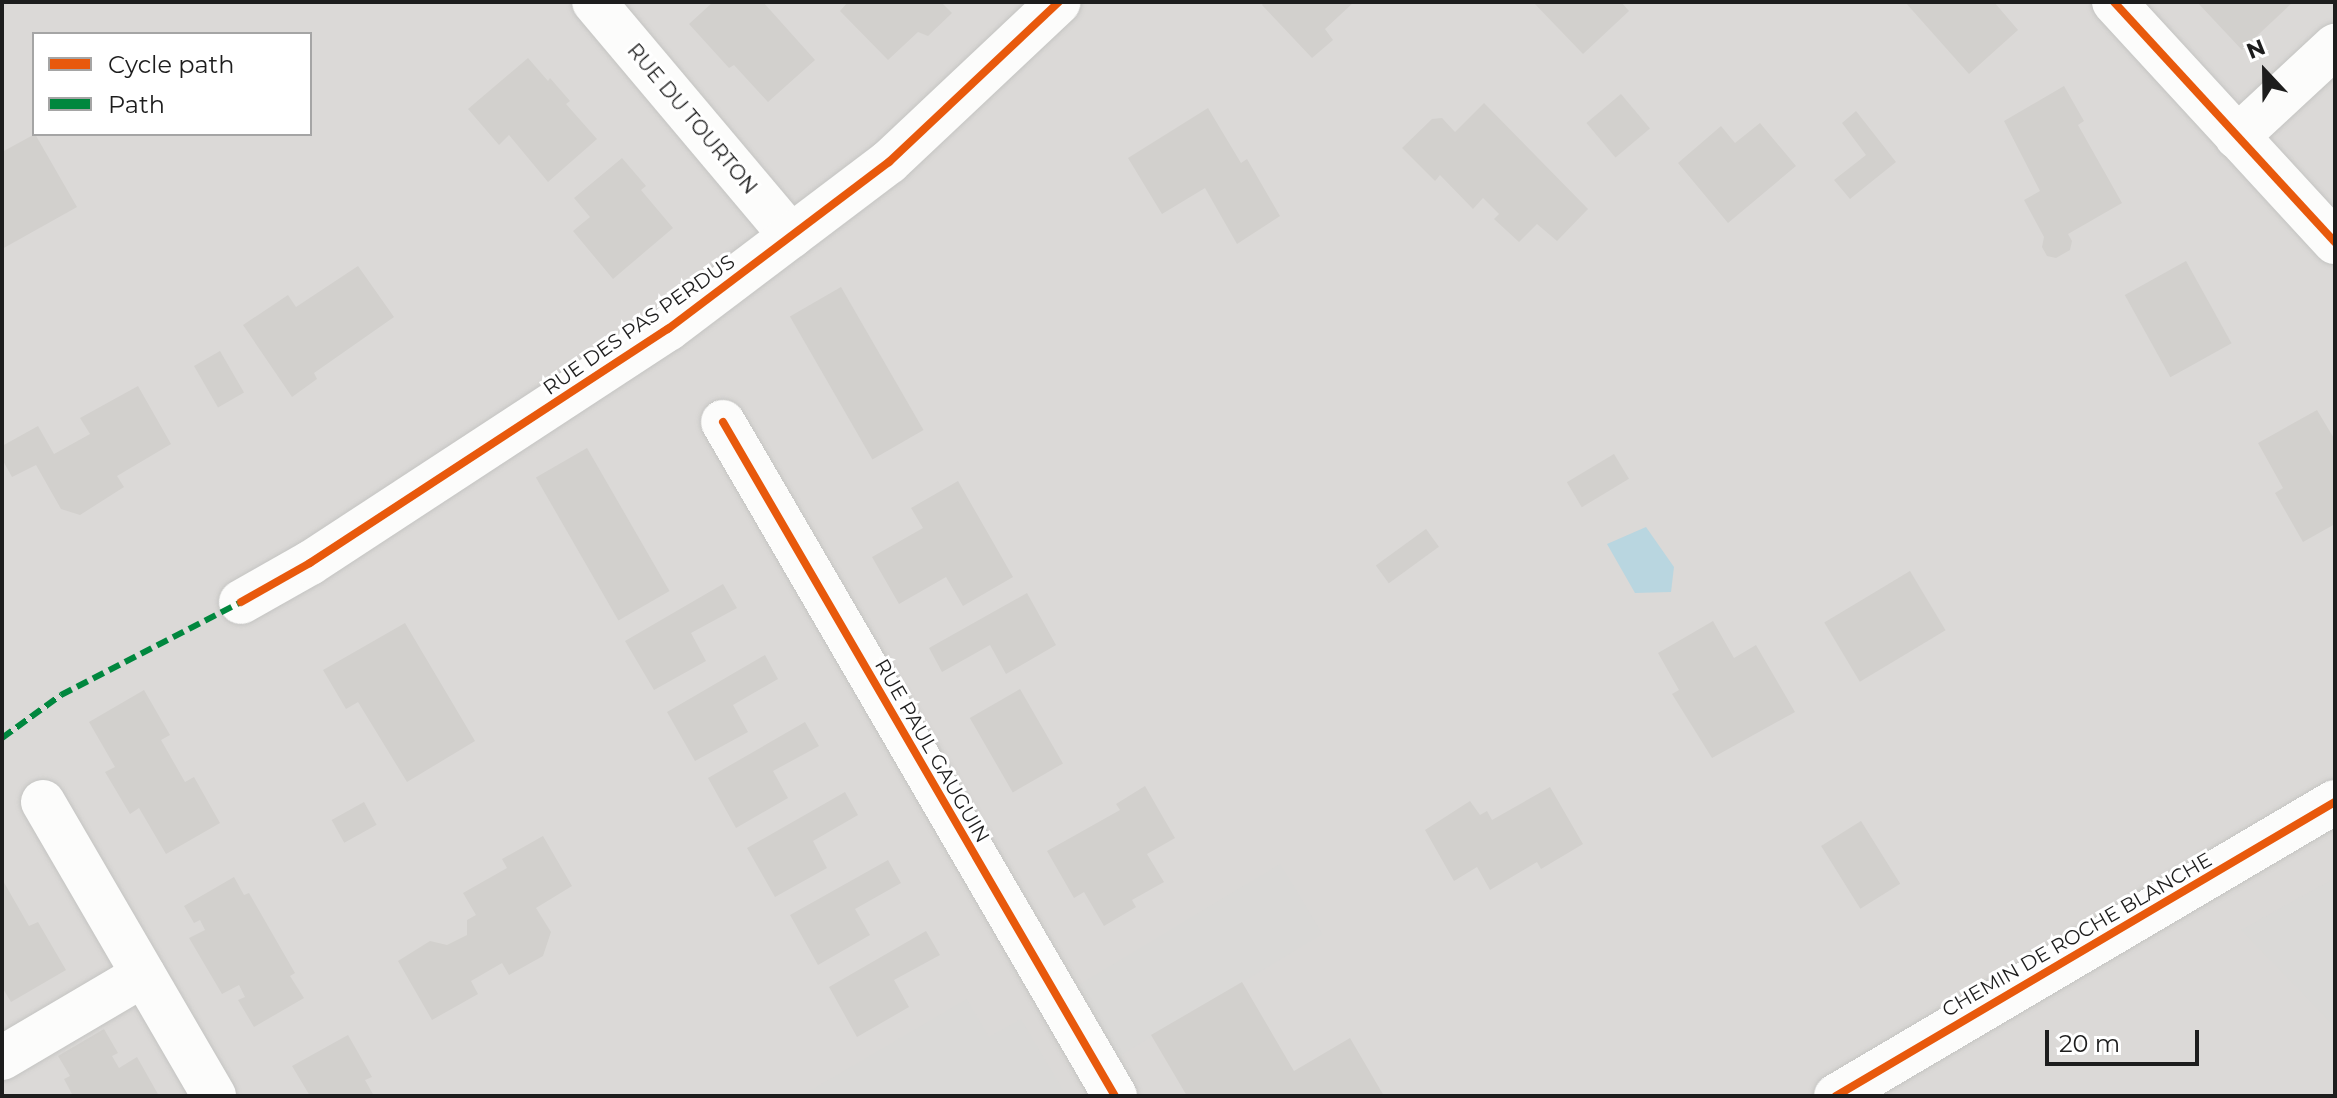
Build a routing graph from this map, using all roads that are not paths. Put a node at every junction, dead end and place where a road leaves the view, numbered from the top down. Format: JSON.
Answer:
{"nodes":[{"id":1,"x":594,"y":2,"type":"edge"},
{"id":2,"x":1059,"y":2,"type":"edge"},
{"id":3,"x":2114,"y":2,"type":"edge"},
{"id":4,"x":2335,"y":46,"type":"edge"},
{"id":5,"x":2237,"y":137,"type":"junction"},
{"id":6,"x":791,"y":236,"type":"junction"},
{"id":7,"x":2335,"y":242,"type":"edge"},
{"id":8,"x":723,"y":422,"type":"dead end"},
{"id":9,"x":241,"y":602,"type":"dead end"},
{"id":10,"x":43,"y":802,"type":"dead end"},
{"id":11,"x":2335,"y":802,"type":"edge"},
{"id":12,"x":143,"y":975,"type":"junction"},
{"id":13,"x":2,"y":1058,"type":"edge"},
{"id":14,"x":214,"y":1096,"type":"edge"},
{"id":15,"x":1115,"y":1096,"type":"edge"},
{"id":16,"x":1836,"y":1096,"type":"edge"}],
"edges":[{"from":1,"to":6,"type":"street","name":"RUE DU TOURTON"},
{"from":2,"to":6,"type":"street","name":"RUE DES PAS PERDUS"},
{"from":3,"to":5,"type":"street"},
{"from":4,"to":5,"type":"street"},
{"from":5,"to":7,"type":"street"},
{"from":6,"to":9,"type":"street","name":"RUE DES PAS PERDUS"},
{"from":8,"to":15,"type":"street","name":"RUE PAUL GAUGUIN"},
{"from":10,"to":12,"type":"street"},
{"from":11,"to":16,"type":"street","name":"CHEMIN DE ROCHE BLANCHE"},
{"from":12,"to":13,"type":"street"},
{"from":12,"to":14,"type":"street"}]}
